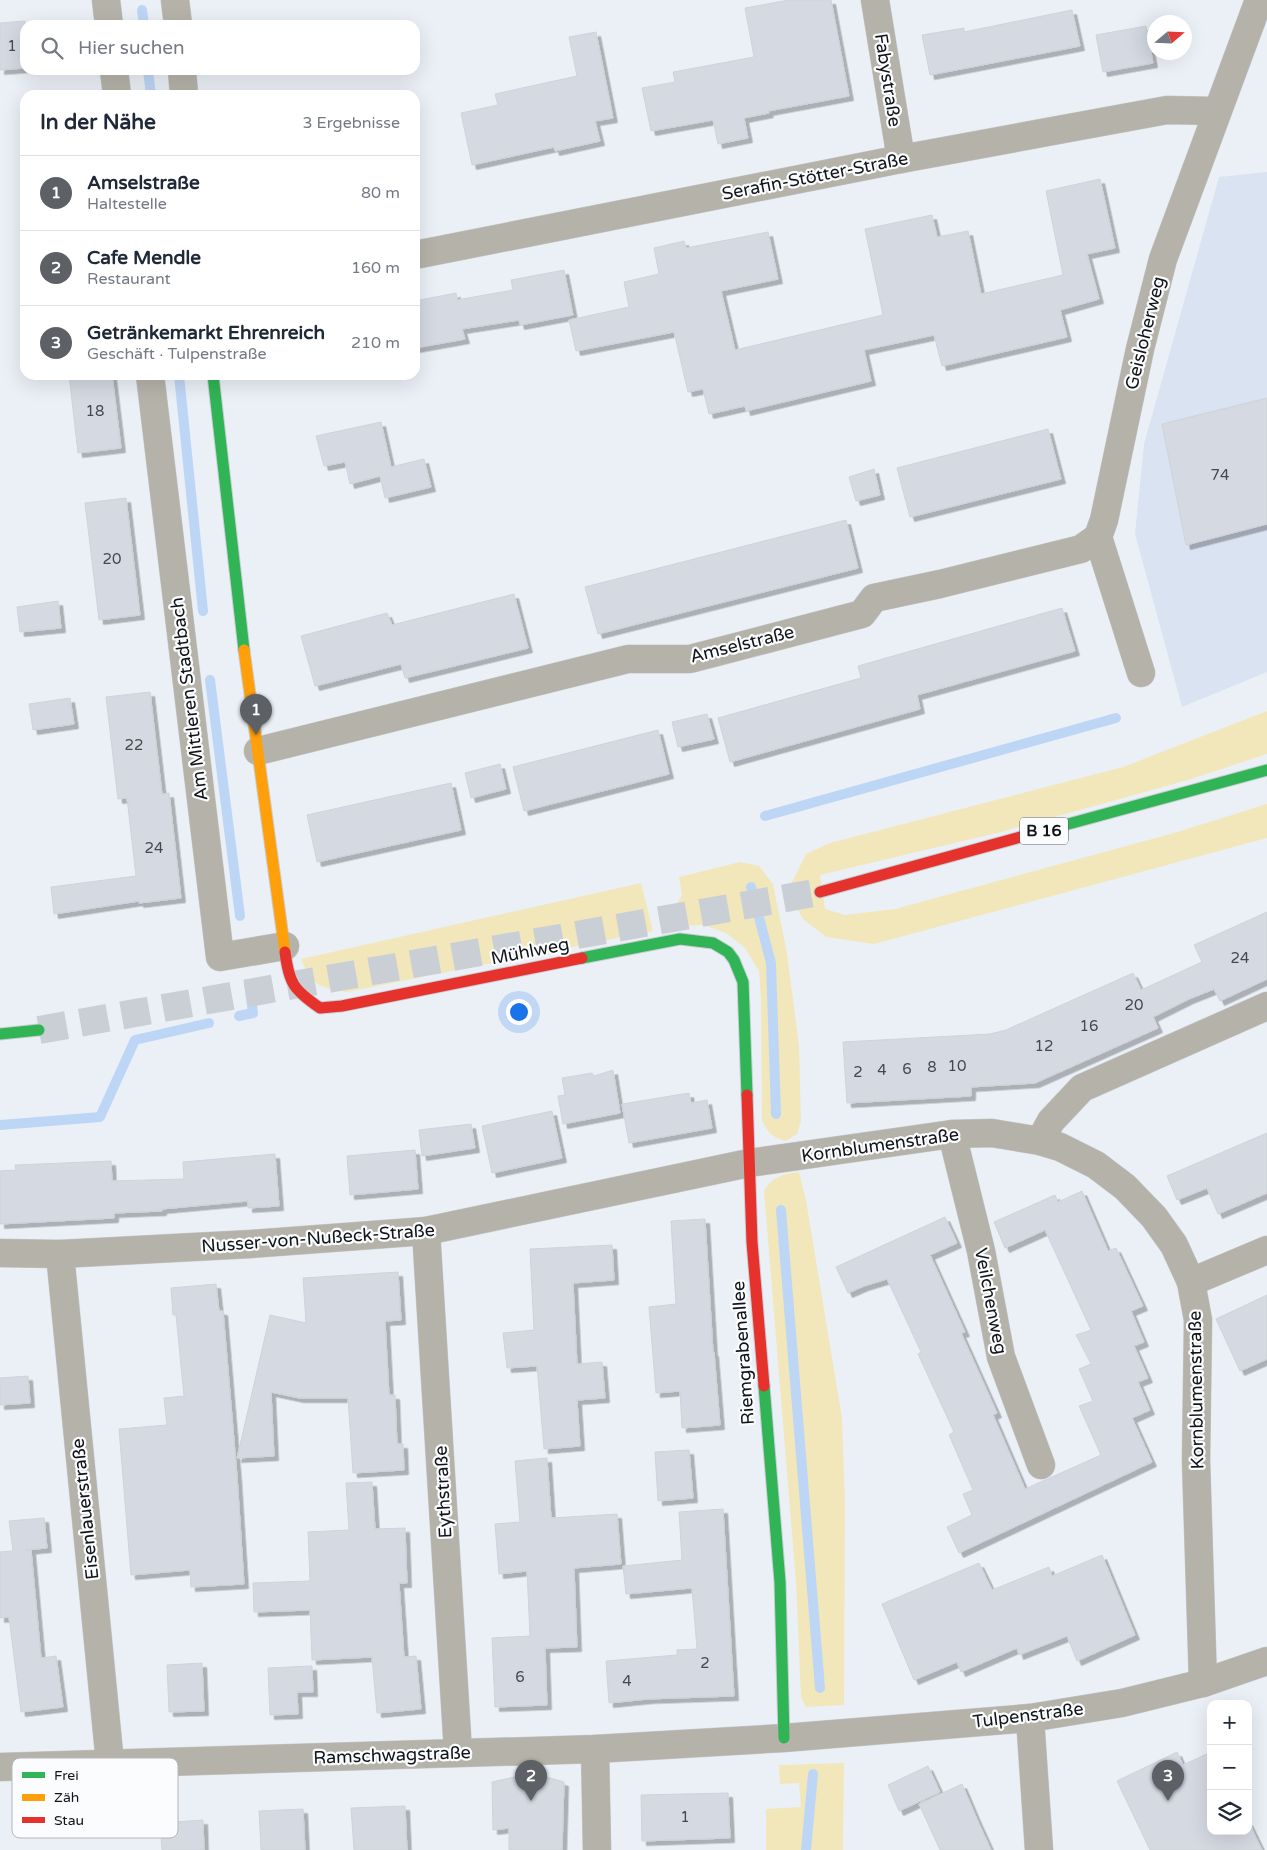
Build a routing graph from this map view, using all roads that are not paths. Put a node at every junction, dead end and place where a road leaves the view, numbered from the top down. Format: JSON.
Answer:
{"nodes":[{"id":1,"x":106,"y":0,"type":"edge"},
{"id":2,"x":175,"y":0,"type":"edge"},
{"id":3,"x":875,"y":0,"type":"edge"},
{"id":4,"x":1258,"y":0,"type":"edge"},
{"id":5,"x":108,"y":20,"type":"edge"},
{"id":6,"x":177,"y":20,"type":"edge"},
{"id":7,"x":115,"y":75,"type":"edge"},
{"id":8,"x":182,"y":75,"type":"edge"},
{"id":9,"x":116,"y":90,"type":"edge"},
{"id":10,"x":184,"y":90,"type":"edge"},
{"id":11,"x":1216,"y":112,"type":"junction"},
{"id":12,"x":901,"y":159,"type":"junction"},
{"id":13,"x":420,"y":254,"type":"edge"},
{"id":14,"x":151,"y":380,"type":"edge"},
{"id":15,"x":214,"y":380,"type":"edge"},
{"id":16,"x":1098,"y":536,"type":"junction"},
{"id":17,"x":1141,"y":673,"type":"dead end"},
{"id":18,"x":258,"y":751,"type":"junction"},
{"id":19,"x":1267,"y":770,"type":"edge"},
{"id":20,"x":820,"y":892,"type":"tunnel mouth"},
{"id":21,"x":285,"y":946,"type":"junction"},
{"id":22,"x":738,"y":966,"type":"joint"},
{"id":23,"x":1267,"y":1006,"type":"edge"},
{"id":24,"x":40,"y":1030,"type":"tunnel mouth"},
{"id":25,"x":0,"y":1034,"type":"edge"},
{"id":26,"x":952,"y":1134,"type":"junction"},
{"id":27,"x":1040,"y":1141,"type":"junction"},
{"id":28,"x":749,"y":1163,"type":"junction"},
{"id":29,"x":426,"y":1232,"type":"junction"},
{"id":30,"x":1267,"y":1250,"type":"edge"},
{"id":31,"x":0,"y":1253,"type":"edge"},
{"id":32,"x":60,"y":1254,"type":"junction"},
{"id":33,"x":1191,"y":1282,"type":"junction"},
{"id":34,"x":1041,"y":1465,"type":"dead end"},
{"id":35,"x":1267,"y":1661,"type":"edge"},
{"id":36,"x":1203,"y":1683,"type":"junction"},
{"id":37,"x":1030,"y":1718,"type":"junction"},
{"id":38,"x":784,"y":1738,"type":"junction"},
{"id":39,"x":595,"y":1749,"type":"junction"},
{"id":40,"x":458,"y":1752,"type":"junction"},
{"id":41,"x":110,"y":1758,"type":"edge"},
{"id":42,"x":178,"y":1761,"type":"edge"},
{"id":43,"x":597,"y":1850,"type":"edge"},
{"id":44,"x":1039,"y":1850,"type":"edge"}],
"edges":[{"from":1,"to":5,"type":"street"},
{"from":2,"to":6,"type":"street"},
{"from":3,"to":12,"type":"street","name":"Fabystraße"},
{"from":4,"to":11,"type":"street","name":"Geisloherweg"},
{"from":7,"to":9,"type":"street"},
{"from":8,"to":10,"type":"street"},
{"from":11,"to":12,"type":"street","name":"Serafin-Stötter-Straße"},
{"from":11,"to":16,"type":"street","name":"Geisloherweg"},
{"from":12,"to":13,"type":"street","name":"Serafin-Stötter-Straße"},
{"from":14,"to":21,"type":"street","name":"Am Mittleren Stadtbach"},
{"from":15,"to":18,"type":"street"},
{"from":16,"to":17,"type":"street"},
{"from":16,"to":18,"type":"street","name":"Amselstraße"},
{"from":18,"to":21,"type":"street"},
{"from":19,"to":20,"type":"street","number":"B 16"},
{"from":21,"to":22,"type":"street","name":"Mühlweg"},
{"from":22,"to":28,"type":"street","name":"Riemgrabenallee"},
{"from":23,"to":27,"type":"street"},
{"from":24,"to":25,"type":"street"},
{"from":26,"to":27,"type":"street","name":"Kornblumenstraße"},
{"from":26,"to":28,"type":"street","name":"Kornblumenstraße"},
{"from":26,"to":34,"type":"street","name":"Veilchenweg"},
{"from":27,"to":33,"type":"street","name":"Kornblumenstraße"},
{"from":28,"to":29,"type":"street","name":"Nusser-von-Nußeck-Straße"},
{"from":28,"to":38,"type":"street","name":"Riemgrabenallee"},
{"from":29,"to":32,"type":"street","name":"Nusser-von-Nußeck-Straße"},
{"from":29,"to":40,"type":"street","name":"Eythstraße"},
{"from":30,"to":33,"type":"street"},
{"from":31,"to":32,"type":"street","name":"Nusser-von-Nußeck-Straße"},
{"from":32,"to":41,"type":"street","name":"Eisenlauerstraße"},
{"from":33,"to":36,"type":"street","name":"Kornblumenstraße"},
{"from":35,"to":36,"type":"street","name":"Tulpenstraße"},
{"from":36,"to":37,"type":"street","name":"Tulpenstraße"},
{"from":37,"to":38,"type":"street","name":"Tulpenstraße"},
{"from":37,"to":44,"type":"street"},
{"from":38,"to":39,"type":"street","name":"Ramschwagstraße"},
{"from":39,"to":40,"type":"street","name":"Ramschwagstraße"},
{"from":39,"to":43,"type":"street"},
{"from":40,"to":42,"type":"street","name":"Ramschwagstraße"}]}
